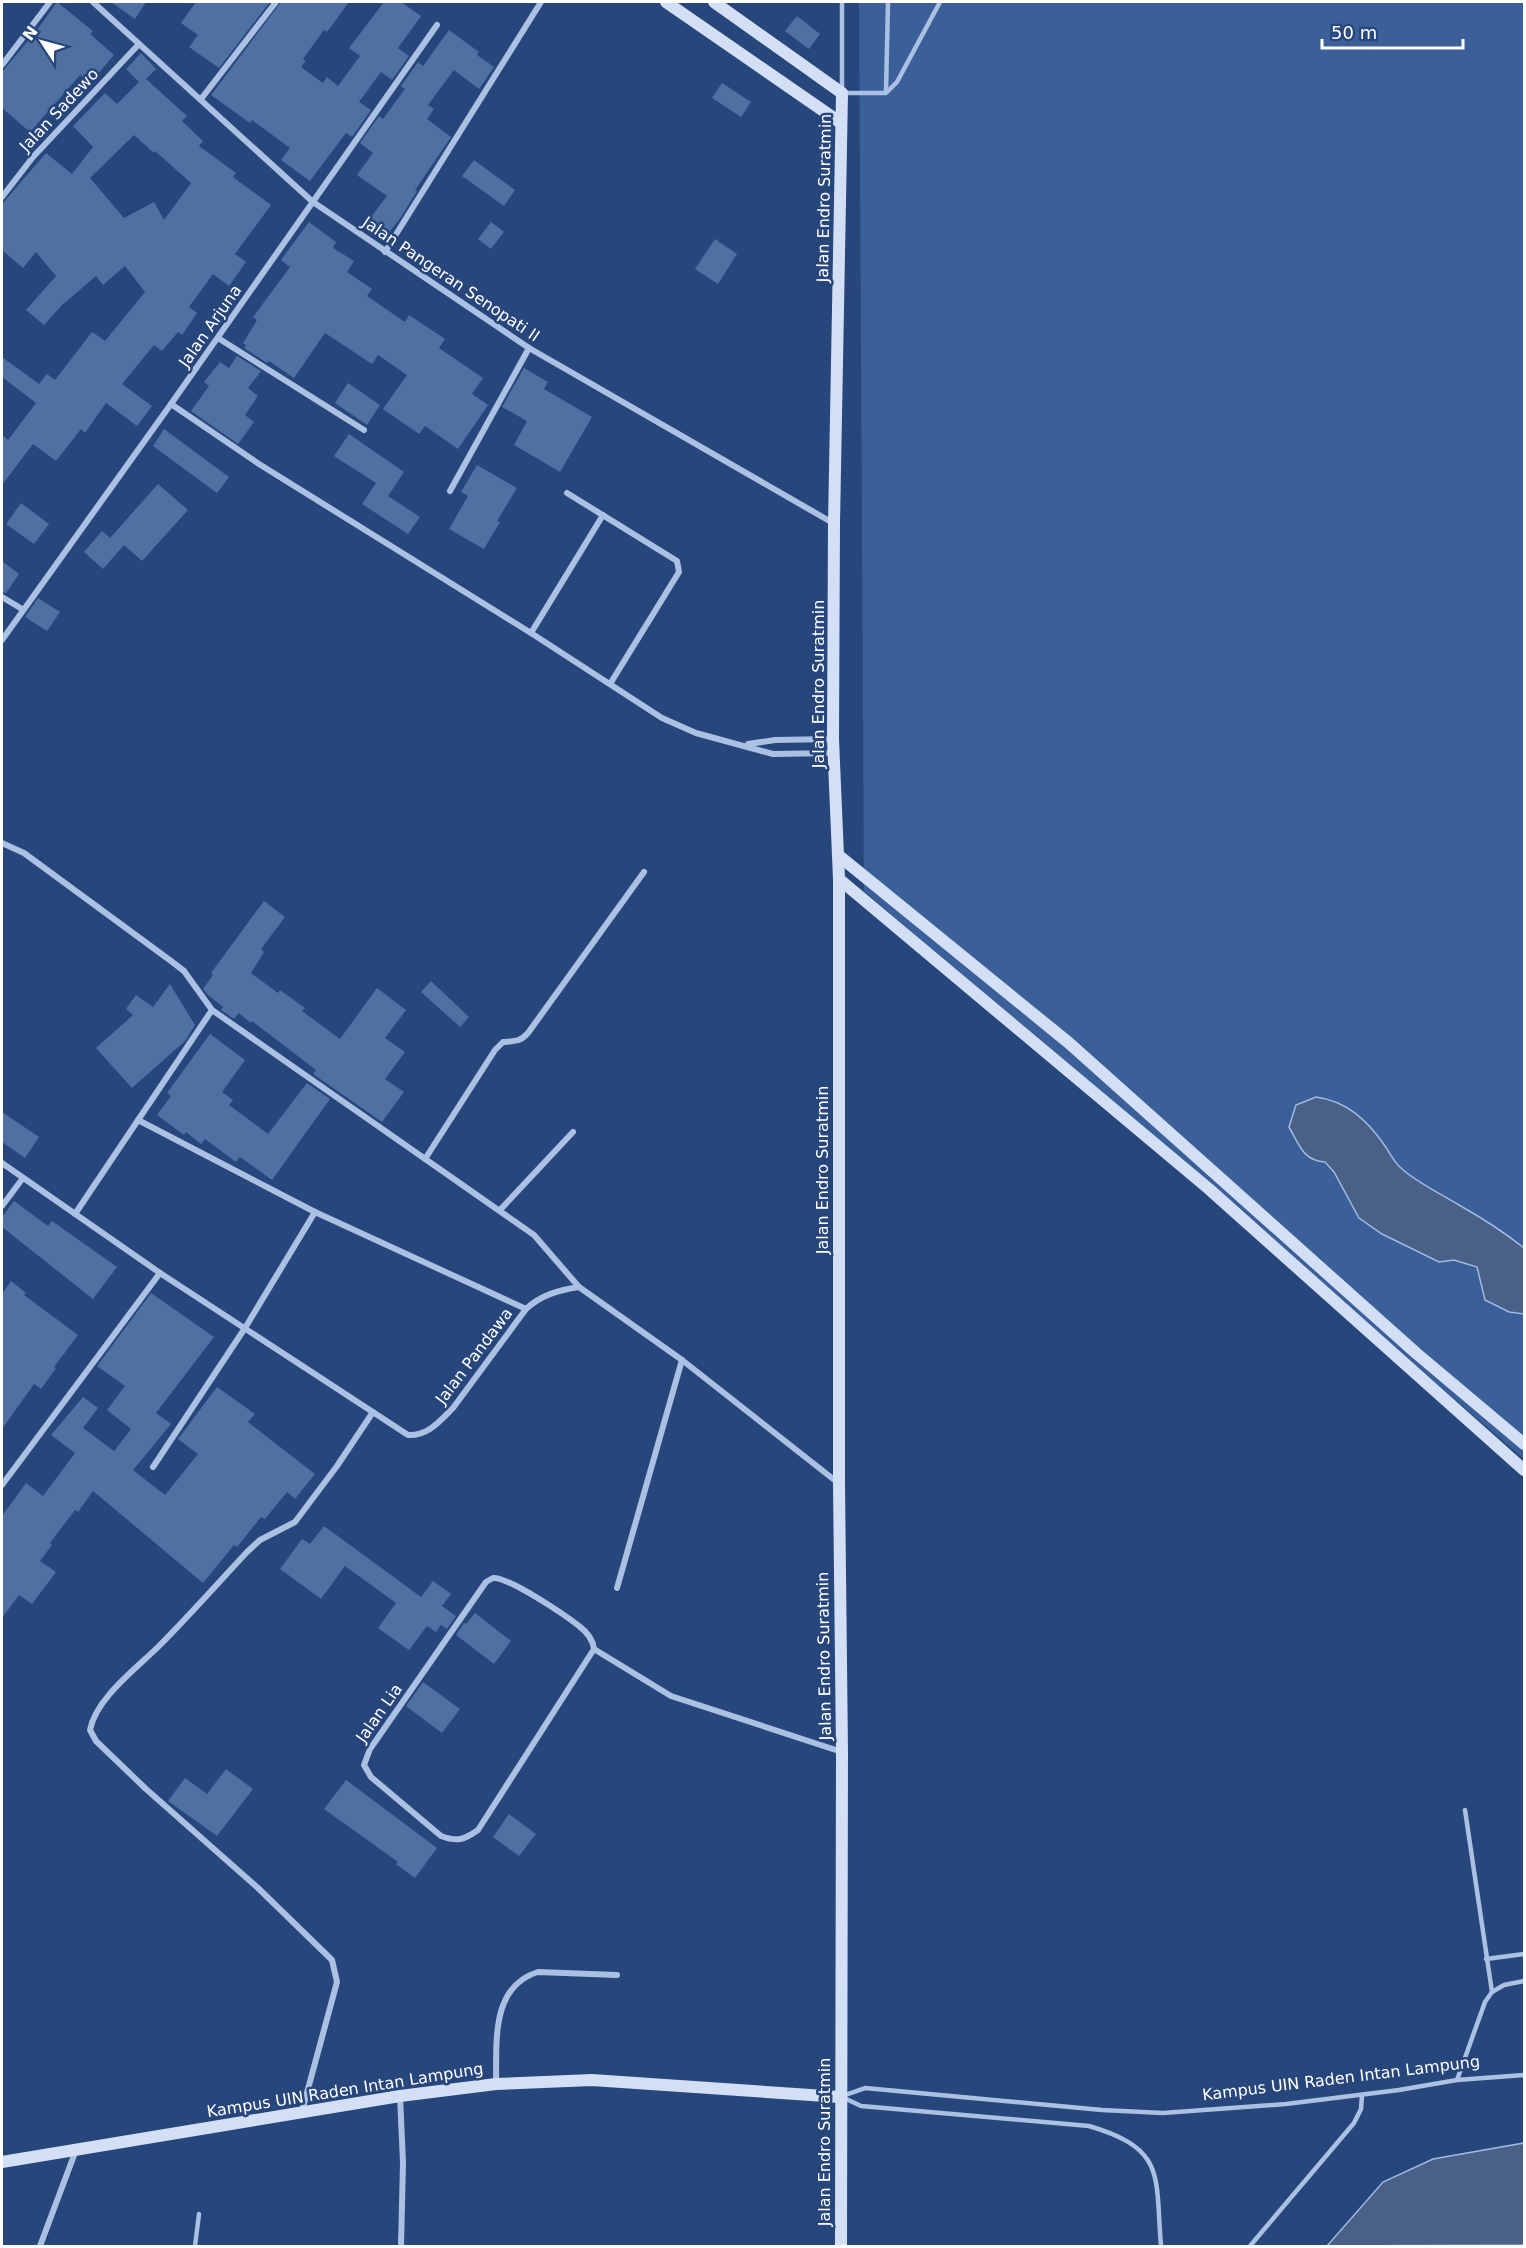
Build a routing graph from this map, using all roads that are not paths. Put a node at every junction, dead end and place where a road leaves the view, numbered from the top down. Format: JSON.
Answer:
{"nodes":[{"id":1,"x":50,"y":2,"type":"edge"},
{"id":2,"x":93,"y":2,"type":"edge"},
{"id":3,"x":276,"y":2,"type":"edge"},
{"id":4,"x":541,"y":2,"type":"edge"},
{"id":5,"x":666,"y":2,"type":"edge"},
{"id":6,"x":714,"y":2,"type":"edge"},
{"id":7,"x":723,"y":2,"type":"edge"},
{"id":8,"x":842,"y":2,"type":"edge"},
{"id":9,"x":888,"y":2,"type":"edge"},
{"id":10,"x":940,"y":2,"type":"edge"},
{"id":11,"x":731,"y":14,"type":"junction"},
{"id":12,"x":437,"y":25,"type":"dead end"},
{"id":13,"x":139,"y":44,"type":"junction"},
{"id":14,"x":2,"y":65,"type":"edge"},
{"id":15,"x":842,"y":93,"type":"junction"},
{"id":16,"x":886,"y":93,"type":"junction"},
{"id":17,"x":201,"y":99,"type":"junction"},
{"id":18,"x":841,"y":123,"type":"junction"},
{"id":19,"x":2,"y":197,"type":"edge"},
{"id":20,"x":313,"y":202,"type":"junction"},
{"id":21,"x":385,"y":252,"type":"junction"},
{"id":22,"x":218,"y":338,"type":"junction"},
{"id":23,"x":529,"y":348,"type":"junction"},
{"id":24,"x":171,"y":404,"type":"junction"},
{"id":25,"x":364,"y":430,"type":"dead end"},
{"id":26,"x":450,"y":490,"type":"dead end"},
{"id":27,"x":567,"y":493,"type":"dead end"},
{"id":28,"x":603,"y":515,"type":"junction"},
{"id":29,"x":834,"y":524,"type":"junction"},
{"id":30,"x":2,"y":597,"type":"edge"},
{"id":31,"x":22,"y":609,"type":"junction"},
{"id":32,"x":531,"y":633,"type":"junction"},
{"id":33,"x":2,"y":640,"type":"edge"},
{"id":34,"x":610,"y":684,"type":"junction"},
{"id":35,"x":833,"y":739,"type":"junction"},
{"id":36,"x":744,"y":745,"type":"junction"},
{"id":37,"x":834,"y":753,"type":"junction"},
{"id":38,"x":2,"y":843,"type":"edge"},
{"id":39,"x":838,"y":855,"type":"junction"},
{"id":40,"x":644,"y":872,"type":"dead end"},
{"id":41,"x":839,"y":879,"type":"junction"},
{"id":42,"x":212,"y":1010,"type":"junction"},
{"id":43,"x":138,"y":1120,"type":"junction"},
{"id":44,"x":573,"y":1132,"type":"dead end"},
{"id":45,"x":425,"y":1159,"type":"junction"},
{"id":46,"x":2,"y":1163,"type":"edge"},
{"id":47,"x":22,"y":1178,"type":"junction"},
{"id":48,"x":2,"y":1206,"type":"edge"},
{"id":49,"x":500,"y":1210,"type":"junction"},
{"id":50,"x":315,"y":1212,"type":"junction"},
{"id":51,"x":75,"y":1214,"type":"junction"},
{"id":52,"x":160,"y":1273,"type":"junction"},
{"id":53,"x":579,"y":1287,"type":"junction"},
{"id":54,"x":526,"y":1309,"type":"junction"},
{"id":55,"x":244,"y":1328,"type":"junction"},
{"id":56,"x":682,"y":1360,"type":"junction"},
{"id":57,"x":373,"y":1412,"type":"junction"},
{"id":58,"x":1524,"y":1444,"type":"edge"},
{"id":59,"x":153,"y":1467,"type":"dead end"},
{"id":60,"x":1524,"y":1470,"type":"edge"},
{"id":61,"x":839,"y":1483,"type":"junction"},
{"id":62,"x":2,"y":1485,"type":"edge"},
{"id":63,"x":617,"y":1588,"type":"dead end"},
{"id":64,"x":594,"y":1649,"type":"junction"},
{"id":65,"x":842,"y":1752,"type":"junction"},
{"id":66,"x":1465,"y":1810,"type":"dead end"},
{"id":67,"x":1524,"y":1954,"type":"edge"},
{"id":68,"x":1486,"y":1959,"type":"junction"},
{"id":69,"x":617,"y":1975,"type":"dead end"},
{"id":70,"x":1524,"y":1981,"type":"edge"},
{"id":71,"x":1492,"y":1992,"type":"junction"},
{"id":72,"x":1524,"y":2074,"type":"edge"},
{"id":73,"x":1457,"y":2080,"type":"junction"},
{"id":74,"x":496,"y":2084,"type":"junction"},
{"id":75,"x":1362,"y":2095,"type":"junction"},
{"id":76,"x":400,"y":2096,"type":"junction"},
{"id":77,"x":840,"y":2097,"type":"junction"},
{"id":78,"x":302,"y":2111,"type":"junction"},
{"id":79,"x":76,"y":2150,"type":"junction"},
{"id":80,"x":2,"y":2162,"type":"edge"},
{"id":81,"x":199,"y":2214,"type":"dead end"},
{"id":82,"x":40,"y":2247,"type":"edge"},
{"id":83,"x":195,"y":2247,"type":"edge"},
{"id":84,"x":401,"y":2247,"type":"edge"},
{"id":85,"x":841,"y":2247,"type":"edge"},
{"id":86,"x":1161,"y":2247,"type":"edge"},
{"id":87,"x":1250,"y":2247,"type":"edge"}],
"edges":[{"from":1,"to":14,"type":"street"},
{"from":2,"to":13,"type":"street","name":"Jalan Pangeran Senopati II"},
{"from":3,"to":17,"type":"street"},
{"from":4,"to":21,"type":"street"},
{"from":5,"to":18,"type":"street"},
{"from":6,"to":11,"type":"street"},
{"from":7,"to":11,"type":"street"},
{"from":8,"to":15,"type":"lane"},
{"from":9,"to":16,"type":"lane"},
{"from":10,"to":16,"type":"lane"},
{"from":11,"to":15,"type":"street"},
{"from":12,"to":20,"type":"street","name":"Jalan Arjuna"},
{"from":13,"to":17,"type":"street","name":"Jalan Pangeran Senopati II"},
{"from":13,"to":19,"type":"street","name":"Jalan Sadewo"},
{"from":15,"to":16,"type":"lane"},
{"from":15,"to":18,"type":"street","name":"Jalan Endro Suratmin"},
{"from":17,"to":20,"type":"street","name":"Jalan Pangeran Senopati II"},
{"from":18,"to":29,"type":"street","name":"Jalan Endro Suratmin"},
{"from":20,"to":21,"type":"street","name":"Jalan Pangeran Senopati II"},
{"from":20,"to":22,"type":"street","name":"Jalan Arjuna"},
{"from":21,"to":23,"type":"street","name":"Jalan Pangeran Senopati II"},
{"from":22,"to":24,"type":"street","name":"Jalan Arjuna"},
{"from":22,"to":25,"type":"street"},
{"from":23,"to":26,"type":"street"},
{"from":23,"to":29,"type":"street","name":"Jalan Pangeran Senopati II"},
{"from":24,"to":31,"type":"street","name":"Jalan Arjuna"},
{"from":24,"to":32,"type":"street"},
{"from":27,"to":28,"type":"street"},
{"from":28,"to":32,"type":"street"},
{"from":28,"to":34,"type":"street"},
{"from":29,"to":35,"type":"street","name":"Jalan Endro Suratmin"},
{"from":30,"to":31,"type":"street"},
{"from":31,"to":33,"type":"street","name":"Jalan Arjuna"},
{"from":32,"to":34,"type":"street"},
{"from":34,"to":36,"type":"street"},
{"from":35,"to":36,"type":"street"},
{"from":35,"to":37,"type":"street","name":"Jalan Endro Suratmin"},
{"from":36,"to":37,"type":"street"},
{"from":37,"to":39,"type":"street","name":"Jalan Endro Suratmin"},
{"from":38,"to":42,"type":"street"},
{"from":39,"to":41,"type":"street","name":"Jalan Endro Suratmin"},
{"from":39,"to":58,"type":"street"},
{"from":40,"to":45,"type":"street"},
{"from":41,"to":60,"type":"street"},
{"from":41,"to":61,"type":"street","name":"Jalan Endro Suratmin"},
{"from":42,"to":43,"type":"street"},
{"from":42,"to":45,"type":"street"},
{"from":43,"to":50,"type":"street"},
{"from":43,"to":51,"type":"street"},
{"from":44,"to":49,"type":"street"},
{"from":45,"to":49,"type":"street"},
{"from":46,"to":47,"type":"street","name":"Jalan Pandawa"},
{"from":47,"to":48,"type":"street"},
{"from":47,"to":51,"type":"street","name":"Jalan Pandawa"},
{"from":49,"to":53,"type":"street"},
{"from":50,"to":54,"type":"street"},
{"from":50,"to":55,"type":"street"},
{"from":51,"to":52,"type":"street","name":"Jalan Pandawa"},
{"from":52,"to":55,"type":"street","name":"Jalan Pandawa"},
{"from":52,"to":62,"type":"street"},
{"from":53,"to":54,"type":"street","name":"Jalan Pandawa"},
{"from":53,"to":56,"type":"street"},
{"from":54,"to":57,"type":"street","name":"Jalan Pandawa"},
{"from":55,"to":57,"type":"street","name":"Jalan Pandawa"},
{"from":55,"to":59,"type":"street"},
{"from":56,"to":61,"type":"street"},
{"from":56,"to":63,"type":"street"},
{"from":57,"to":78,"type":"street"},
{"from":61,"to":65,"type":"street","name":"Jalan Endro Suratmin"},
{"from":64,"to":64,"type":"street","name":"Jalan Lia"},
{"from":64,"to":65,"type":"street","name":"Jalan Lia"},
{"from":65,"to":77,"type":"street","name":"Jalan Endro Suratmin"},
{"from":66,"to":68,"type":"lane"},
{"from":67,"to":68,"type":"lane"},
{"from":68,"to":71,"type":"lane"},
{"from":69,"to":74,"type":"street"},
{"from":70,"to":71,"type":"lane"},
{"from":71,"to":73,"type":"lane"},
{"from":72,"to":73,"type":"lane","name":"Kampus UIN Raden Intan Lampung"},
{"from":73,"to":75,"type":"lane","name":"Kampus UIN Raden Intan Lampung"},
{"from":74,"to":76,"type":"street","name":"Kampus UIN Raden Intan Lampung"},
{"from":74,"to":77,"type":"street","name":"Kampus UIN Raden Intan Lampung"},
{"from":75,"to":77,"type":"lane","name":"Kampus UIN Raden Intan Lampung"},
{"from":75,"to":87,"type":"lane"},
{"from":76,"to":78,"type":"street","name":"Kampus UIN Raden Intan Lampung"},
{"from":76,"to":84,"type":"street"},
{"from":77,"to":85,"type":"street","name":"Jalan Endro Suratmin"},
{"from":77,"to":86,"type":"lane","name":"Kampus UIN Raden Intan Lampung"},
{"from":78,"to":79,"type":"street","name":"Kampus UIN Raden Intan Lampung"},
{"from":79,"to":80,"type":"street","name":"Kampus UIN Raden Intan Lampung"},
{"from":79,"to":82,"type":"street"},
{"from":81,"to":83,"type":"lane"}]}
